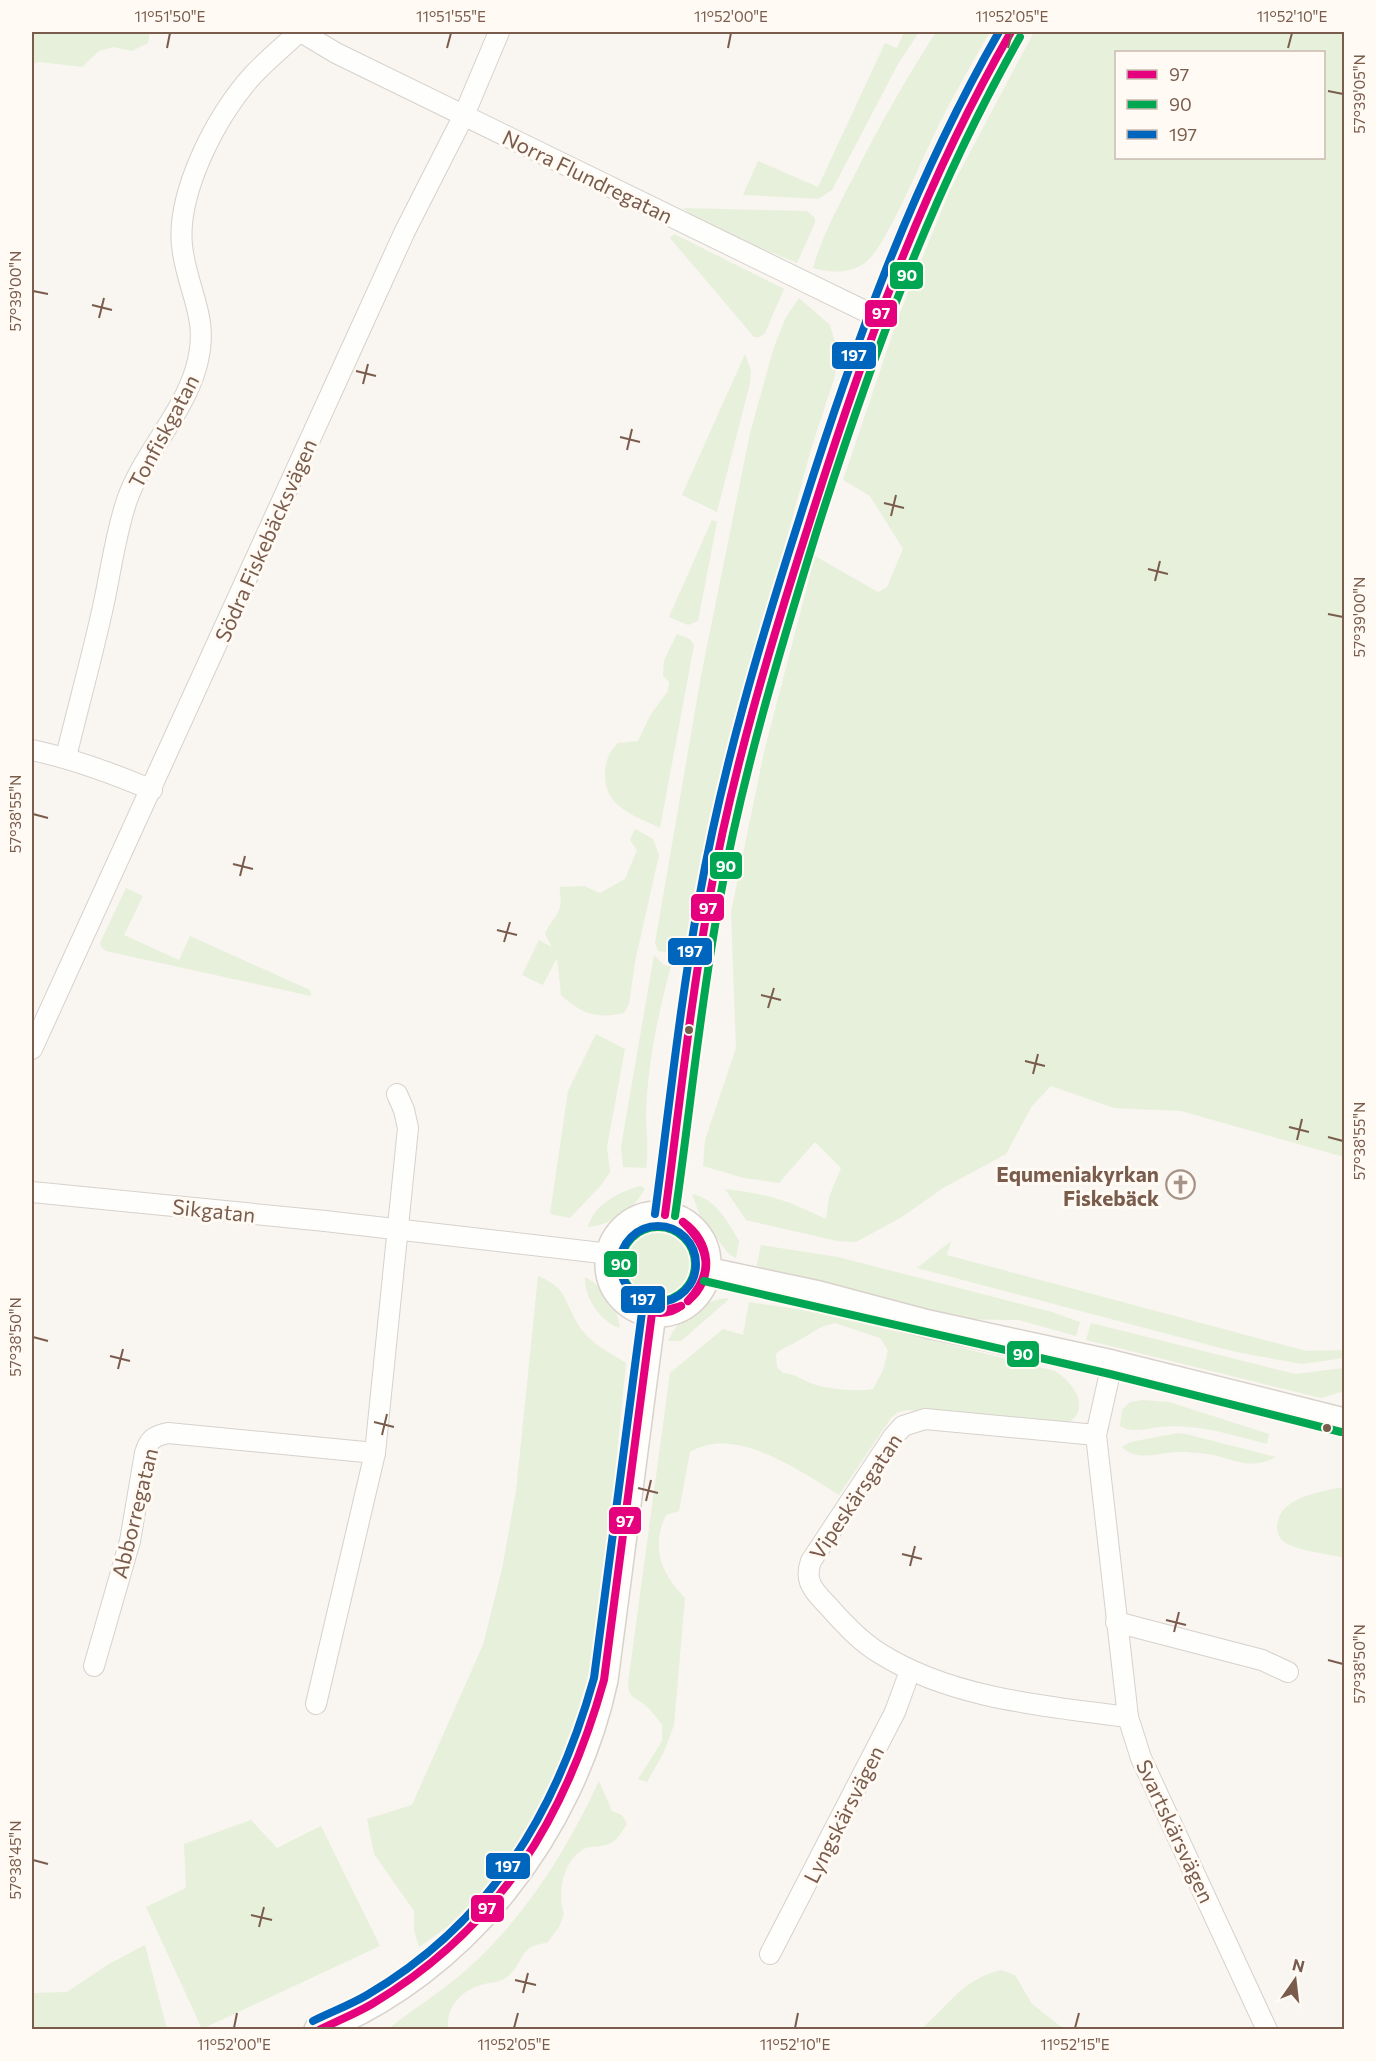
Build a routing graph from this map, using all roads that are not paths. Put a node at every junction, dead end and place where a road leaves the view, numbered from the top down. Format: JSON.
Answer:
{"nodes":[{"id":1,"x":300,"y":32,"type":"edge"},
{"id":2,"x":499,"y":32,"type":"edge"},
{"id":3,"x":1011,"y":32,"type":"edge"},
{"id":4,"x":464,"y":115,"type":"junction"},
{"id":5,"x":877,"y":317,"type":"junction"},
{"id":6,"x":32,"y":750,"type":"edge"},
{"id":7,"x":66,"y":757,"type":"junction"},
{"id":8,"x":152,"y":790,"type":"junction"},
{"id":9,"x":32,"y":1049,"type":"edge"},
{"id":10,"x":397,"y":1094,"type":"dead end"},
{"id":11,"x":32,"y":1192,"type":"edge"},
{"id":12,"x":665,"y":1215,"type":"junction"},
{"id":13,"x":397,"y":1230,"type":"junction"},
{"id":14,"x":609,"y":1254,"type":"junction"},
{"id":15,"x":706,"y":1271,"type":"junction"},
{"id":16,"x":652,"y":1312,"type":"junction"},
{"id":17,"x":1112,"y":1364,"type":"junction"},
{"id":18,"x":1344,"y":1422,"type":"edge"},
{"id":19,"x":1096,"y":1435,"type":"junction"},
{"id":20,"x":375,"y":1453,"type":"junction"},
{"id":21,"x":1116,"y":1622,"type":"junction"},
{"id":22,"x":94,"y":1666,"type":"dead end"},
{"id":23,"x":910,"y":1671,"type":"junction"},
{"id":24,"x":1288,"y":1672,"type":"dead end"},
{"id":25,"x":316,"y":1704,"type":"dead end"},
{"id":26,"x":1128,"y":1717,"type":"junction"},
{"id":27,"x":770,"y":1954,"type":"dead end"},
{"id":28,"x":357,"y":2022,"type":"edge"},
{"id":29,"x":318,"y":2030,"type":"edge"},
{"id":30,"x":1267,"y":2030,"type":"edge"}],
"edges":[{"from":1,"to":4,"type":"street","name":"Norra Flundregatan"},
{"from":1,"to":7,"type":"street","name":"Tonfiskgatan"},
{"from":2,"to":4,"type":"street","name":"Södra Fiskebäcksvägen"},
{"from":3,"to":5,"type":"street"},
{"from":4,"to":5,"type":"street","name":"Norra Flundregatan"},
{"from":4,"to":8,"type":"street","name":"Södra Fiskebäcksvägen"},
{"from":5,"to":12,"type":"street"},
{"from":6,"to":7,"type":"street"},
{"from":7,"to":8,"type":"street"},
{"from":8,"to":9,"type":"street","name":"Södra Fiskebäcksvägen"},
{"from":10,"to":13,"type":"street"},
{"from":11,"to":13,"type":"street","name":"Sikgatan"},
{"from":12,"to":14,"type":"street"},
{"from":12,"to":15,"type":"street"},
{"from":13,"to":14,"type":"street","name":"Sikgatan"},
{"from":13,"to":20,"type":"street"},
{"from":14,"to":16,"type":"street"},
{"from":15,"to":16,"type":"street"},
{"from":15,"to":17,"type":"street"},
{"from":16,"to":28,"type":"street"},
{"from":17,"to":18,"type":"street"},
{"from":17,"to":19,"type":"street","name":"Svartskärsvägen"},
{"from":19,"to":21,"type":"street","name":"Svartskärsvägen"},
{"from":19,"to":23,"type":"street","name":"Vipeskärsgatan"},
{"from":20,"to":22,"type":"street","name":"Abborregatan"},
{"from":20,"to":25,"type":"street"},
{"from":21,"to":24,"type":"street"},
{"from":21,"to":26,"type":"street","name":"Svartskärsvägen"},
{"from":23,"to":26,"type":"street","name":"Vipeskärsgatan"},
{"from":23,"to":27,"type":"street","name":"Lyngskärsvägen"},
{"from":26,"to":30,"type":"street","name":"Svartskärsvägen"},
{"from":28,"to":29,"type":"street"}]}
